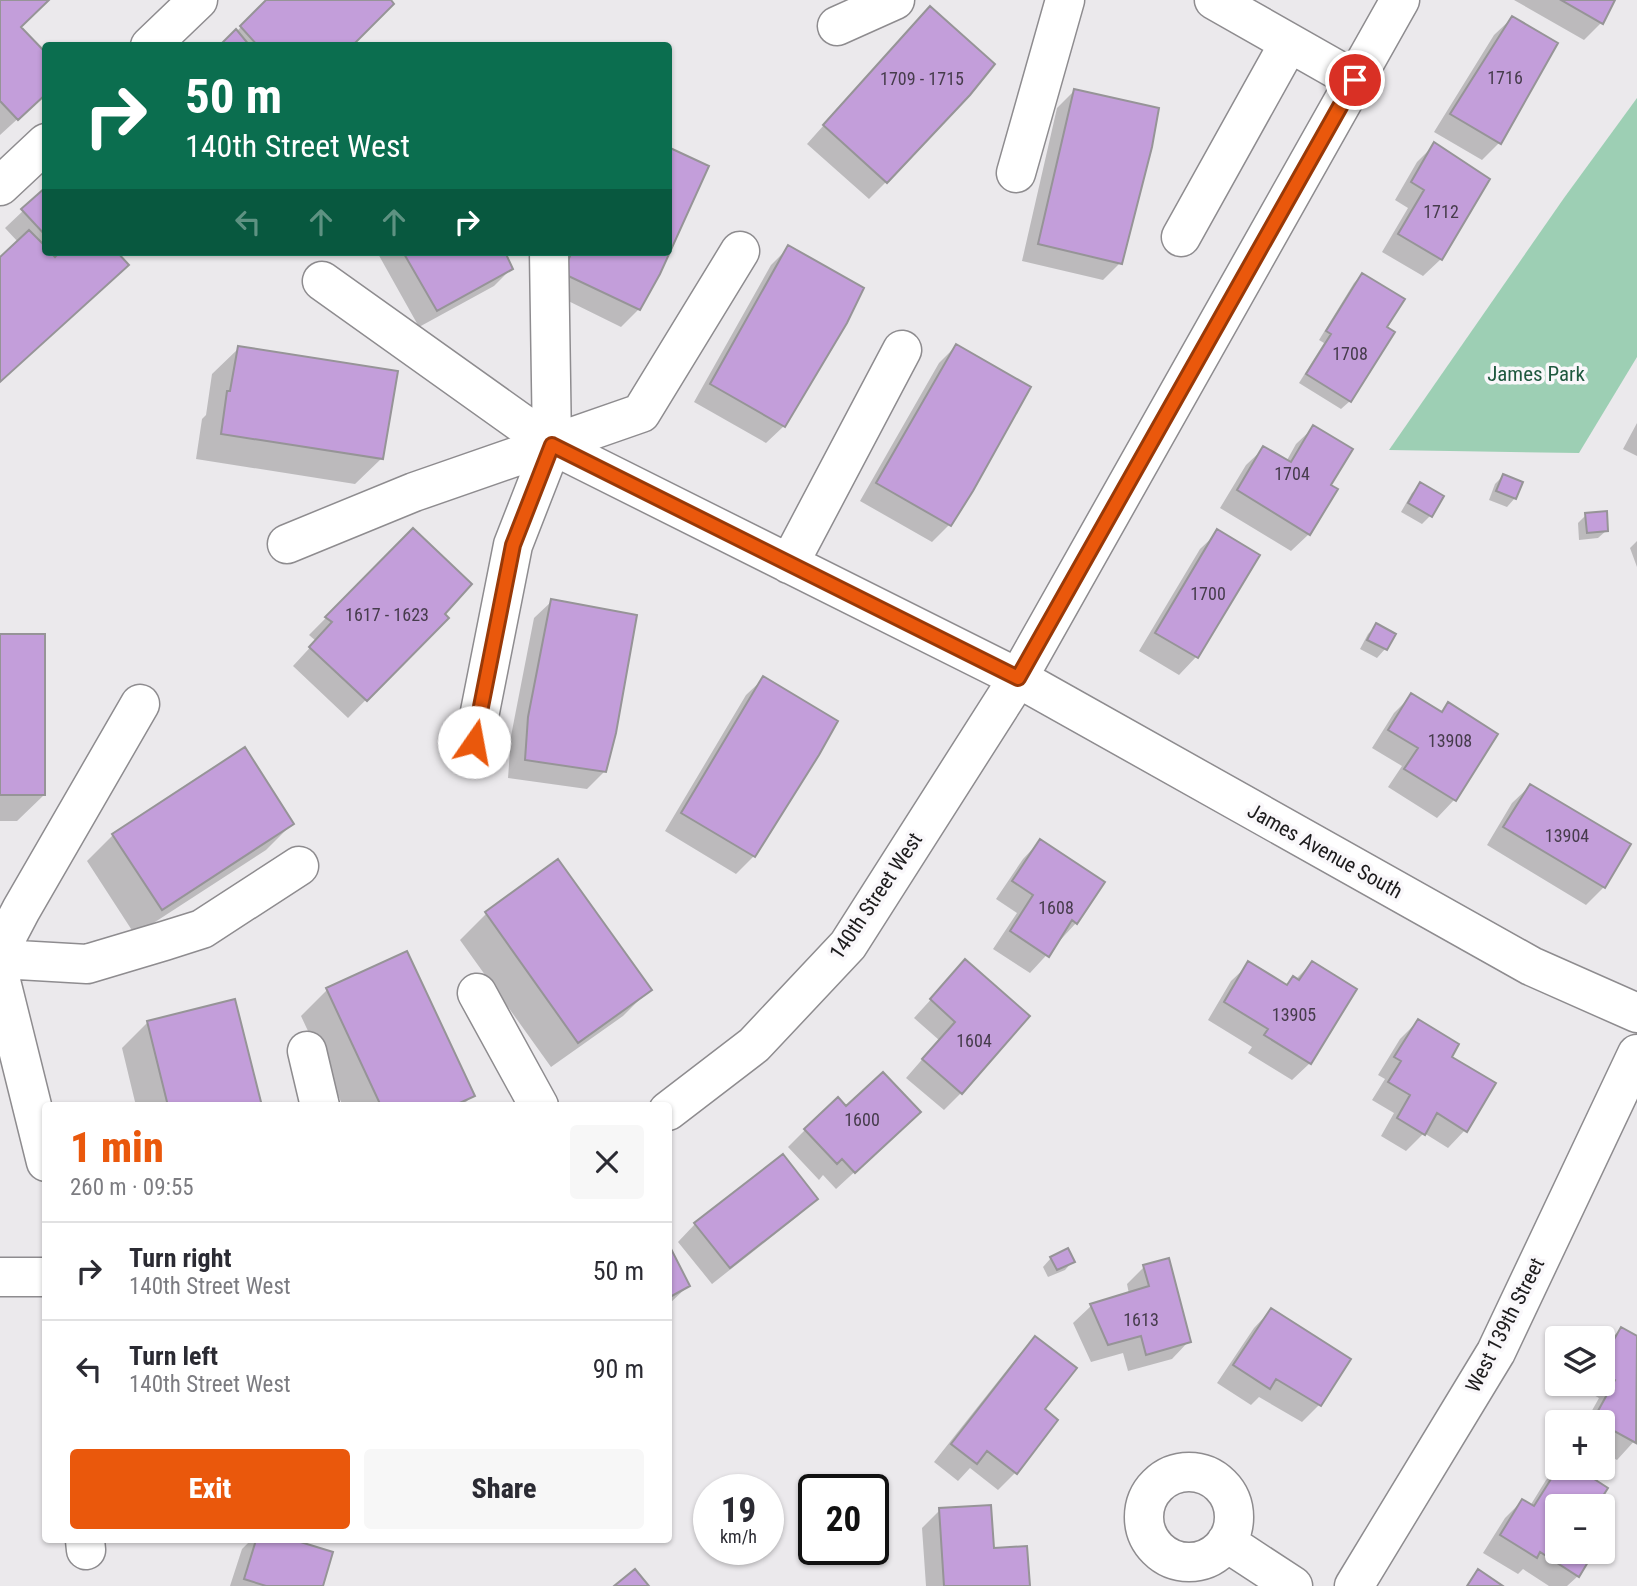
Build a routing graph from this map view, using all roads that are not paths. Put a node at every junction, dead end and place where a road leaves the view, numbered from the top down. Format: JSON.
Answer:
{"nodes":[{"id":1,"x":198,"y":0,"type":"edge"},
{"id":2,"x":895,"y":0,"type":"edge"},
{"id":3,"x":1065,"y":0,"type":"edge"},
{"id":4,"x":1214,"y":0,"type":"edge"},
{"id":5,"x":1400,"y":0,"type":"edge"},
{"id":6,"x":837,"y":26,"type":"dead end"},
{"id":7,"x":154,"y":42,"type":"edge"},
{"id":8,"x":1289,"y":43,"type":"junction"},
{"id":9,"x":1355,"y":80,"type":"junction"},
{"id":10,"x":42,"y":147,"type":"edge"},
{"id":11,"x":1016,"y":173,"type":"dead end"},
{"id":12,"x":0,"y":186,"type":"edge"},
{"id":13,"x":1181,"y":237,"type":"dead end"},
{"id":14,"x":740,"y":251,"type":"dead end"},
{"id":15,"x":549,"y":256,"type":"edge"},
{"id":16,"x":323,"y":281,"type":"dead end"},
{"id":17,"x":902,"y":350,"type":"dead end"},
{"id":18,"x":552,"y":445,"type":"junction"},
{"id":19,"x":287,"y":544,"type":"dead end"},
{"id":20,"x":789,"y":564,"type":"junction"},
{"id":21,"x":1018,"y":678,"type":"junction"},
{"id":22,"x":140,"y":704,"type":"dead end"},
{"id":23,"x":474,"y":742,"type":"dead end"},
{"id":24,"x":299,"y":866,"type":"dead end"},
{"id":25,"x":0,"y":950,"type":"edge"},
{"id":26,"x":0,"y":959,"type":"edge"},
{"id":27,"x":0,"y":977,"type":"edge"},
{"id":28,"x":477,"y":993,"type":"dead end"},
{"id":29,"x":1637,"y":1013,"type":"edge"},
{"id":30,"x":307,"y":1051,"type":"dead end"},
{"id":31,"x":1637,"y":1054,"type":"edge"},
{"id":32,"x":319,"y":1102,"type":"edge"},
{"id":33,"x":537,"y":1102,"type":"edge"},
{"id":34,"x":672,"y":1108,"type":"edge"},
{"id":35,"x":42,"y":1146,"type":"edge"},
{"id":36,"x":0,"y":1277,"type":"edge"},
{"id":37,"x":42,"y":1277,"type":"edge"},
{"id":38,"x":1226,"y":1542,"type":"dead end"},
{"id":39,"x":1293,"y":1586,"type":"edge"},
{"id":40,"x":1354,"y":1586,"type":"edge"}],
"edges":[{"from":1,"to":7,"type":"street"},
{"from":2,"to":6,"type":"street"},
{"from":3,"to":11,"type":"street"},
{"from":4,"to":8,"type":"street"},
{"from":5,"to":9,"type":"street","name":"140th Street West"},
{"from":8,"to":9,"type":"street"},
{"from":8,"to":13,"type":"street"},
{"from":9,"to":21,"type":"street","name":"140th Street West"},
{"from":10,"to":12,"type":"street"},
{"from":14,"to":18,"type":"street"},
{"from":15,"to":18,"type":"street"},
{"from":16,"to":18,"type":"street"},
{"from":17,"to":20,"type":"street"},
{"from":18,"to":19,"type":"street"},
{"from":18,"to":20,"type":"street"},
{"from":18,"to":23,"type":"street"},
{"from":20,"to":21,"type":"street"},
{"from":21,"to":29,"type":"street","name":"James Avenue South"},
{"from":21,"to":34,"type":"street","name":"140th Street West"},
{"from":22,"to":25,"type":"street"},
{"from":24,"to":26,"type":"street"},
{"from":27,"to":35,"type":"street"},
{"from":28,"to":33,"type":"street"},
{"from":30,"to":32,"type":"street"},
{"from":31,"to":40,"type":"street","name":"West 139th Street"},
{"from":36,"to":37,"type":"street"},
{"from":38,"to":39,"type":"street"}]}
